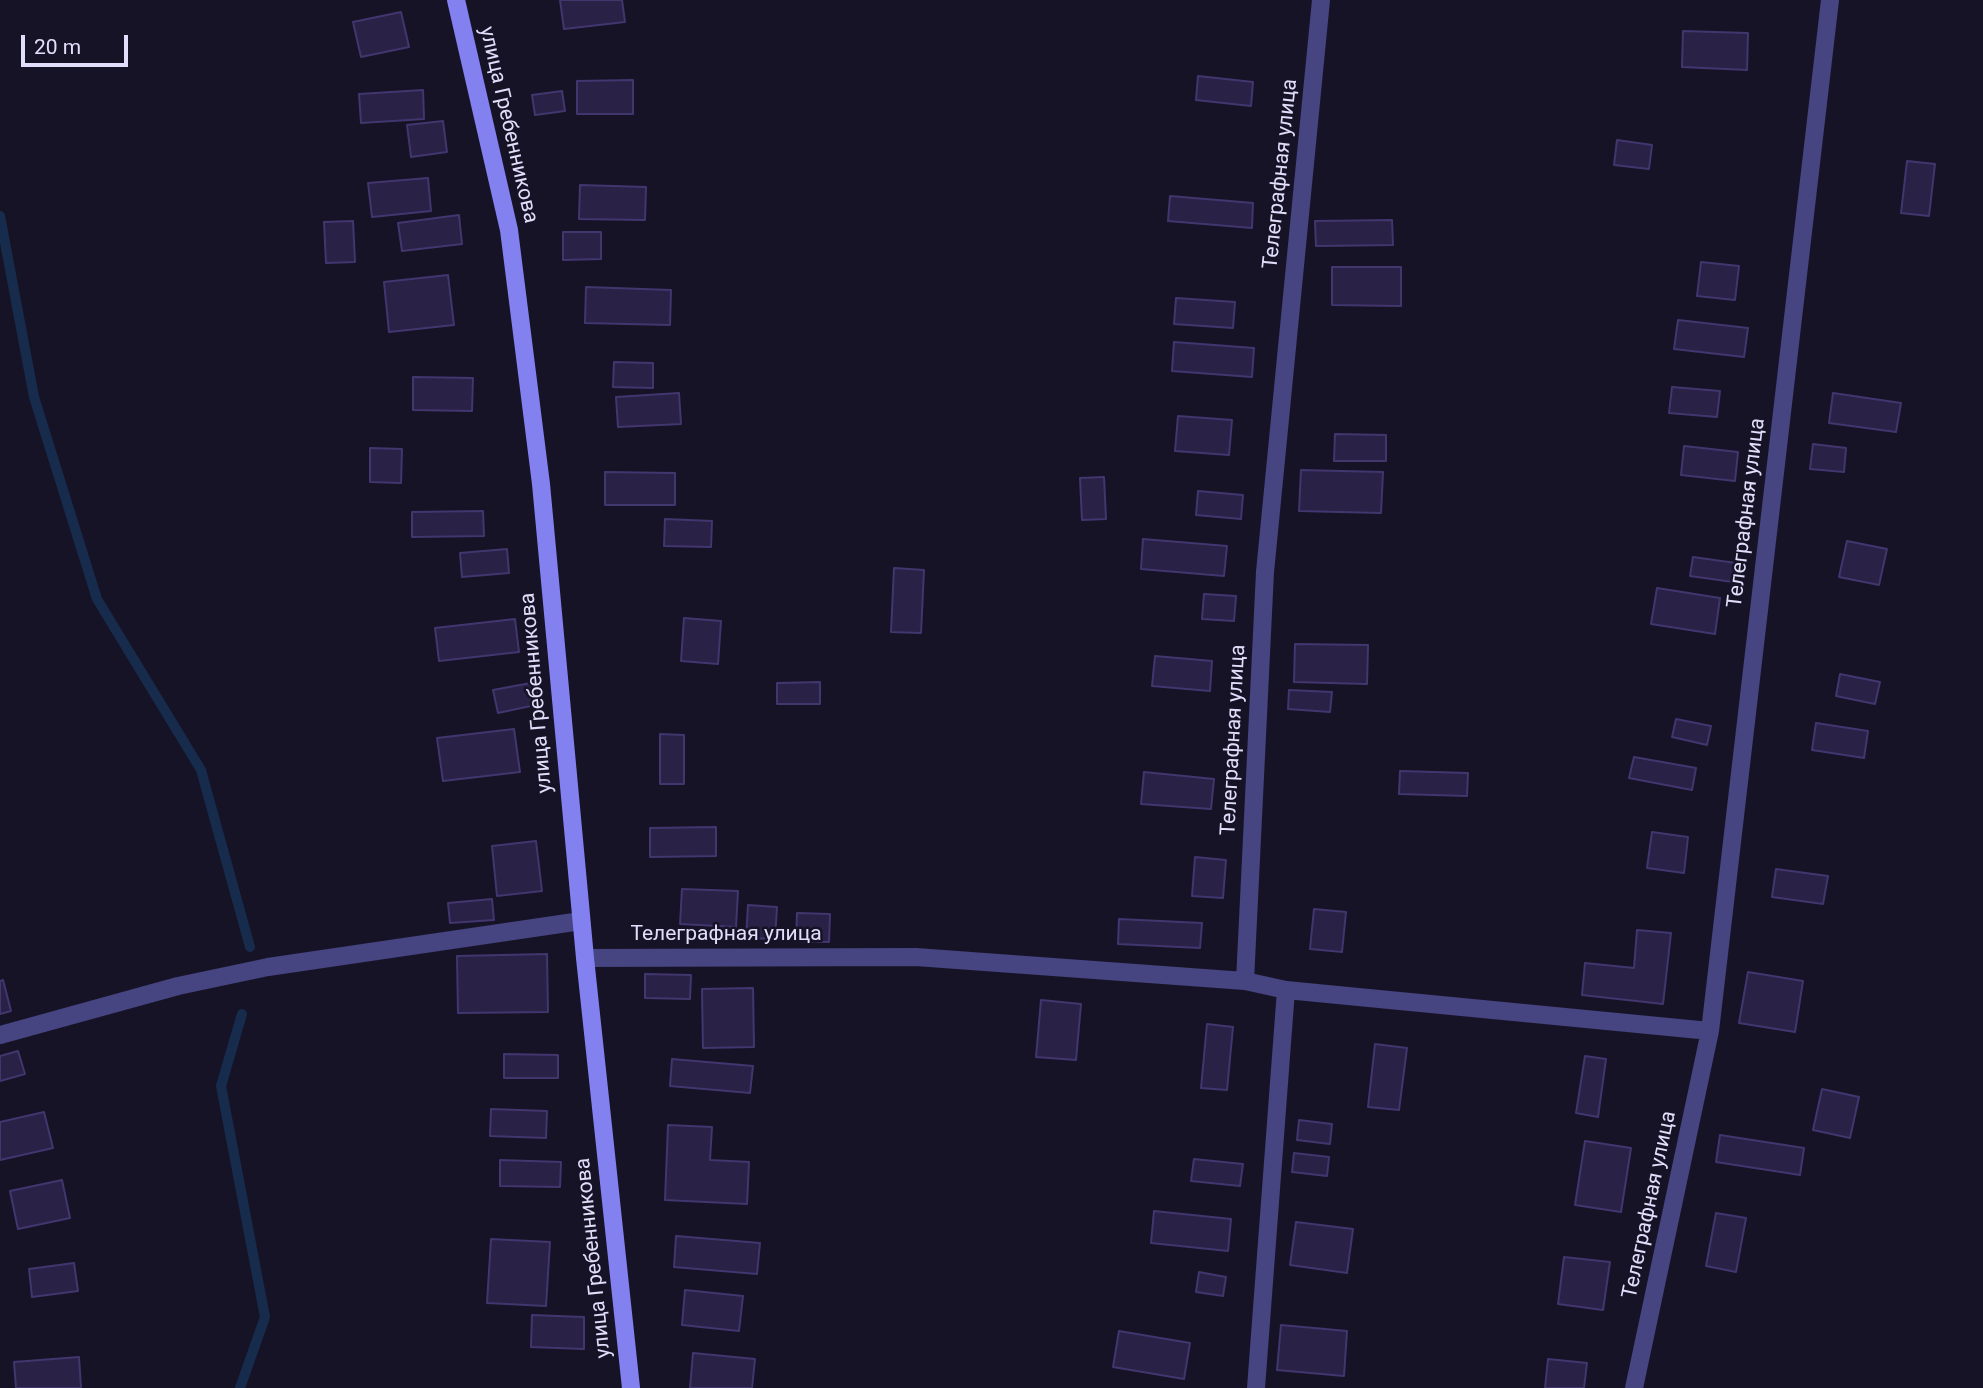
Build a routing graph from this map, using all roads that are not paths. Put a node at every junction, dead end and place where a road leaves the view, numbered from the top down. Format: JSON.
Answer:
{"nodes":[{"id":1,"x":456,"y":0,"type":"edge"},
{"id":2,"x":1321,"y":0,"type":"edge"},
{"id":3,"x":1830,"y":0,"type":"edge"},
{"id":4,"x":581,"y":921,"type":"junction"},
{"id":5,"x":584,"y":958,"type":"junction"},
{"id":6,"x":1245,"y":981,"type":"junction"},
{"id":7,"x":1286,"y":990,"type":"junction"},
{"id":8,"x":1710,"y":1031,"type":"junction"},
{"id":9,"x":0,"y":1035,"type":"edge"},
{"id":10,"x":631,"y":1388,"type":"edge"},
{"id":11,"x":1256,"y":1388,"type":"edge"},
{"id":12,"x":1634,"y":1388,"type":"edge"}],
"edges":[{"from":1,"to":4,"type":"street","name":"улица Гребенникова"},
{"from":2,"to":6,"type":"street","name":"Телеграфная улица"},
{"from":3,"to":8,"type":"street","name":"Телеграфная улица"},
{"from":4,"to":5,"type":"street","name":"улица Гребенникова"},
{"from":4,"to":9,"type":"street"},
{"from":5,"to":6,"type":"street","name":"Телеграфная улица"},
{"from":5,"to":10,"type":"street","name":"улица Гребенникова"},
{"from":6,"to":7,"type":"street","name":"Телеграфная улица"},
{"from":7,"to":8,"type":"street","name":"Телеграфная улица"},
{"from":7,"to":11,"type":"street"},
{"from":8,"to":12,"type":"street","name":"Телеграфная улица"}]}
